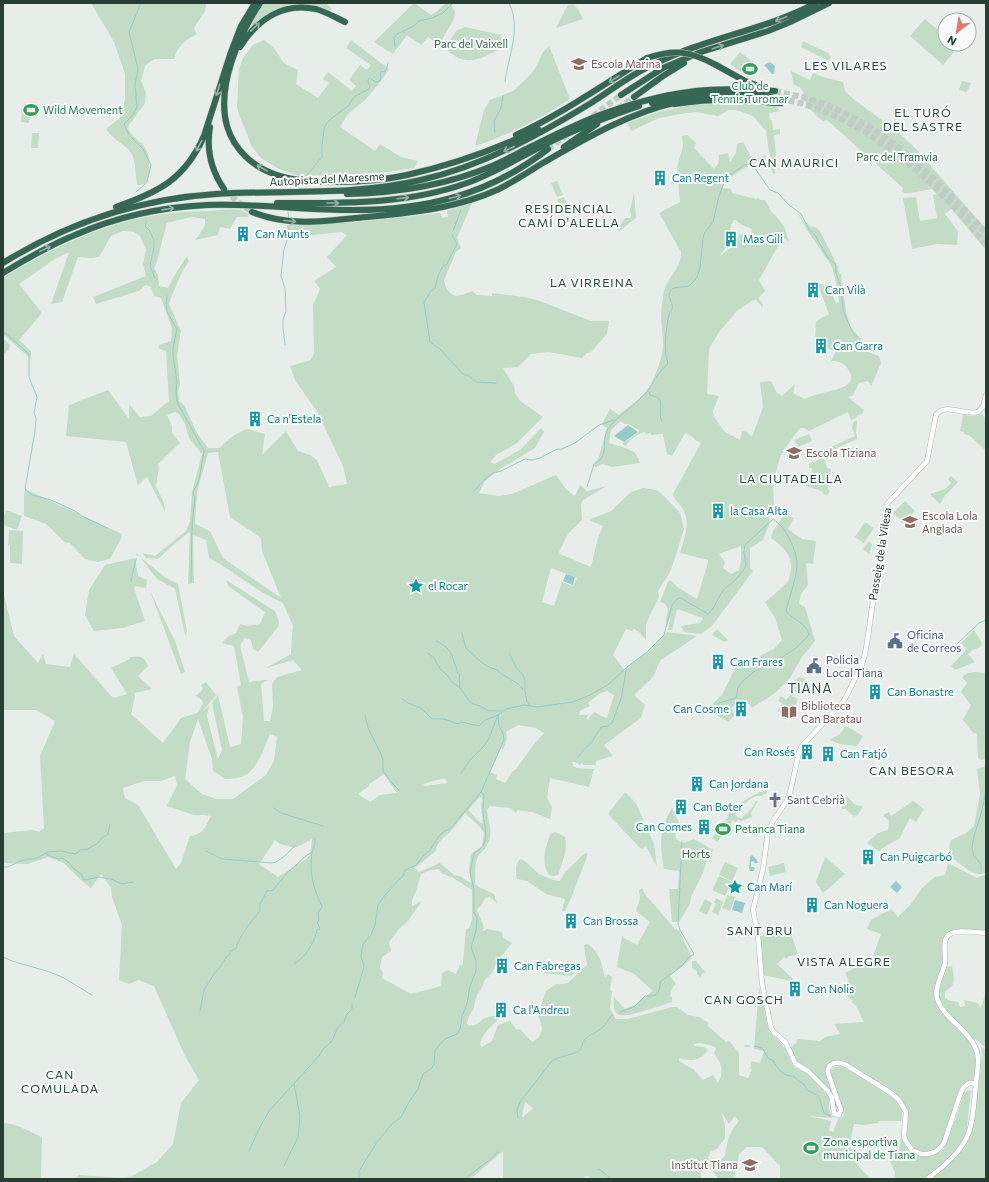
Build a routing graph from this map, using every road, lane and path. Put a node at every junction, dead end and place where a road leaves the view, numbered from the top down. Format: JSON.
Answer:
{"nodes":[{"id":1,"x":255,"y":3,"type":"edge"},
{"id":2,"x":260,"y":3,"type":"edge"},
{"id":3,"x":829,"y":3,"type":"edge"},
{"id":4,"x":819,"y":5,"type":"edge"},
{"id":5,"x":345,"y":22,"type":"dead end"},
{"id":6,"x":701,"y":52,"type":"junction"},
{"id":7,"x":233,"y":59,"type":"junction"},
{"id":8,"x":739,"y":94,"type":"junction"},
{"id":9,"x":773,"y":94,"type":"junction"},
{"id":10,"x":621,"y":96,"type":"tunnel mouth"},
{"id":11,"x":634,"y":97,"type":"tunnel mouth"},
{"id":12,"x":592,"y":103,"type":"junction"},
{"id":13,"x":781,"y":103,"type":"dead end"},
{"id":14,"x":653,"y":109,"type":"junction"},
{"id":15,"x":212,"y":110,"type":"junction"},
{"id":16,"x":598,"y":124,"type":"dead end"},
{"id":17,"x":548,"y":149,"type":"tunnel mouth"},
{"id":18,"x":457,"y":161,"type":"junction"},
{"id":19,"x":540,"y":165,"type":"junction"},
{"id":20,"x":224,"y":189,"type":"tunnel mouth"},
{"id":21,"x":196,"y":196,"type":"junction"},
{"id":22,"x":223,"y":204,"type":"junction"},
{"id":23,"x":389,"y":209,"type":"junction"},
{"id":24,"x":421,"y":211,"type":"junction"},
{"id":25,"x":252,"y":212,"type":"tunnel mouth"},
{"id":26,"x":100,"y":216,"type":"junction"},
{"id":27,"x":3,"y":263,"type":"edge"},
{"id":28,"x":3,"y":273,"type":"edge"},
{"id":29,"x":986,"y":395,"type":"edge"},
{"id":30,"x":986,"y":932,"type":"edge"},
{"id":31,"x":971,"y":1084,"type":"junction"},
{"id":32,"x":975,"y":1092,"type":"junction"},
{"id":33,"x":927,"y":1179,"type":"edge"}],
"edges":[{"from":1,"to":15,"type":"highway","one_way":true},
{"from":2,"to":7,"type":"highway"},
{"from":3,"to":4,"type":"highway","name":"Autopista del Maresme"},
{"from":6,"to":4,"type":"highway","name":"Autopista del Maresme","one_way":true},
{"from":4,"to":12,"type":"highway","name":"Autopista del Maresme","one_way":true},
{"from":7,"to":5,"type":"highway","one_way":true},
{"from":6,"to":10,"type":"highway","name":"Autopista del Maresme"},
{"from":6,"to":11,"type":"highway"},
{"from":18,"to":7,"type":"highway","one_way":true},
{"from":8,"to":9,"type":"highway"},
{"from":8,"to":14,"type":"highway"},
{"from":22,"to":8,"type":"highway","one_way":true},
{"from":9,"to":18,"type":"highway","one_way":true,"bridge":true},
{"from":9,"to":21,"type":"highway"},
{"from":12,"to":18,"type":"highway"},
{"from":12,"to":21,"type":"highway","name":"Autopista del Maresme","one_way":true},
{"from":13,"to":14,"type":"highway"},
{"from":14,"to":19,"type":"highway"},
{"from":15,"to":20,"type":"highway"},
{"from":15,"to":26,"type":"highway","one_way":true},
{"from":16,"to":19,"type":"highway"},
{"from":23,"to":17,"type":"highway","one_way":true},
{"from":19,"to":24,"type":"highway"},
{"from":21,"to":26,"type":"highway","name":"Autopista del Maresme"},
{"from":22,"to":23,"type":"highway"},
{"from":28,"to":22,"type":"highway","one_way":true},
{"from":23,"to":24,"type":"highway"},
{"from":25,"to":24,"type":"highway","one_way":true},
{"from":26,"to":27,"type":"highway","name":"Autopista del Maresme"},
{"from":29,"to":31,"type":"street","name":"Passeig de la Vilesa"},
{"from":30,"to":31,"type":"street"},
{"from":31,"to":32,"type":"street"},
{"from":31,"to":32,"type":"street"},
{"from":32,"to":33,"type":"street"}]}
